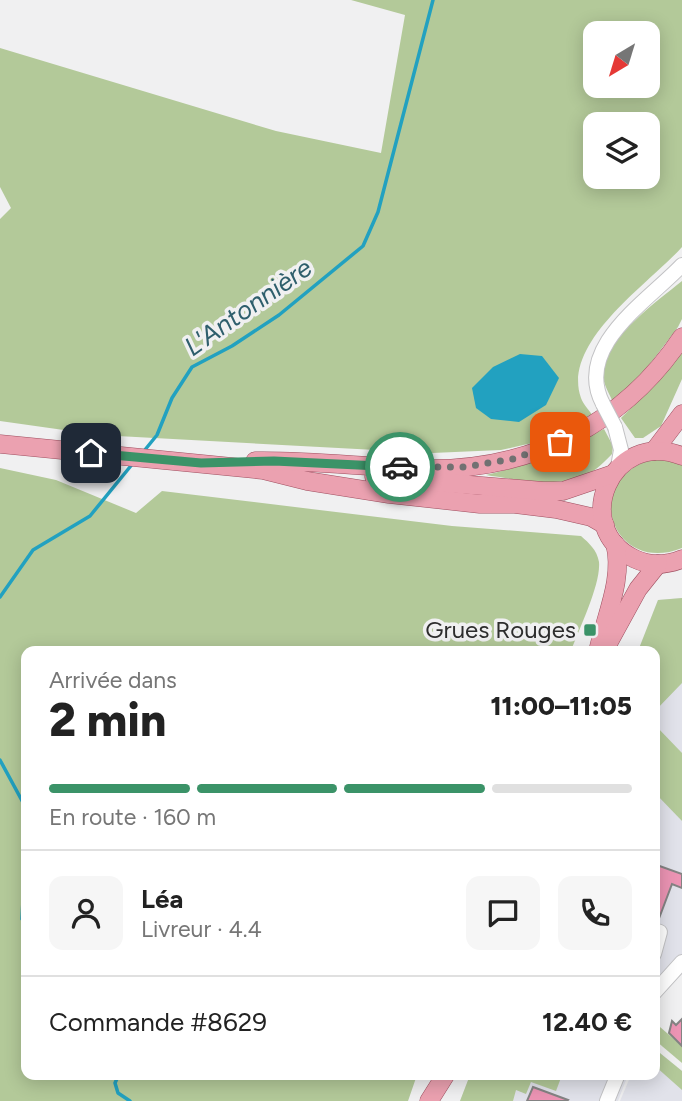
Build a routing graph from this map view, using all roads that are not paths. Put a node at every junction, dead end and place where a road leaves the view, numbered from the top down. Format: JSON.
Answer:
{"nodes":[{"id":1,"x":682,"y":265,"type":"edge"},
{"id":2,"x":682,"y":337,"type":"edge"},
{"id":3,"x":682,"y":414,"type":"edge"},
{"id":4,"x":615,"y":428,"type":"junction"},
{"id":5,"x":0,"y":444,"type":"edge"},
{"id":6,"x":648,"y":452,"type":"junction"},
{"id":7,"x":682,"y":456,"type":"edge"},
{"id":8,"x":201,"y":463,"type":"junction"},
{"id":9,"x":263,"y":470,"type":"junction"},
{"id":10,"x":615,"y":471,"type":"junction"},
{"id":11,"x":605,"y":525,"type":"junction"},
{"id":12,"x":615,"y":544,"type":"junction"},
{"id":13,"x":682,"y":559,"type":"edge"},
{"id":14,"x":658,"y":564,"type":"junction"},
{"id":15,"x":599,"y":646,"type":"edge"},
{"id":16,"x":607,"y":646,"type":"edge"},
{"id":17,"x":682,"y":962,"type":"edge"},
{"id":18,"x":660,"y":986,"type":"edge"},
{"id":19,"x":442,"y":1080,"type":"edge"},
{"id":20,"x":616,"y":1080,"type":"edge"},
{"id":21,"x":429,"y":1101,"type":"edge"},
{"id":22,"x":607,"y":1101,"type":"edge"}],
"edges":[{"from":1,"to":4,"type":"street","bridge":true},
{"from":2,"to":8,"type":"main road"},
{"from":3,"to":6,"type":"main road"},
{"from":4,"to":6,"type":"street"},
{"from":4,"to":10,"type":"street"},
{"from":5,"to":8,"type":"main road"},
{"from":6,"to":7,"type":"main road"},
{"from":6,"to":10,"type":"main road"},
{"from":8,"to":9,"type":"main road"},
{"from":9,"to":10,"type":"main road"},
{"from":9,"to":11,"type":"main road"},
{"from":10,"to":11,"type":"main road"},
{"from":11,"to":12,"type":"main road"},
{"from":12,"to":14,"type":"main road"},
{"from":12,"to":15,"type":"main road"},
{"from":13,"to":14,"type":"main road"},
{"from":14,"to":16,"type":"main road"},
{"from":17,"to":18,"type":"street"},
{"from":19,"to":21,"type":"main road"},
{"from":20,"to":22,"type":"street"}]}
